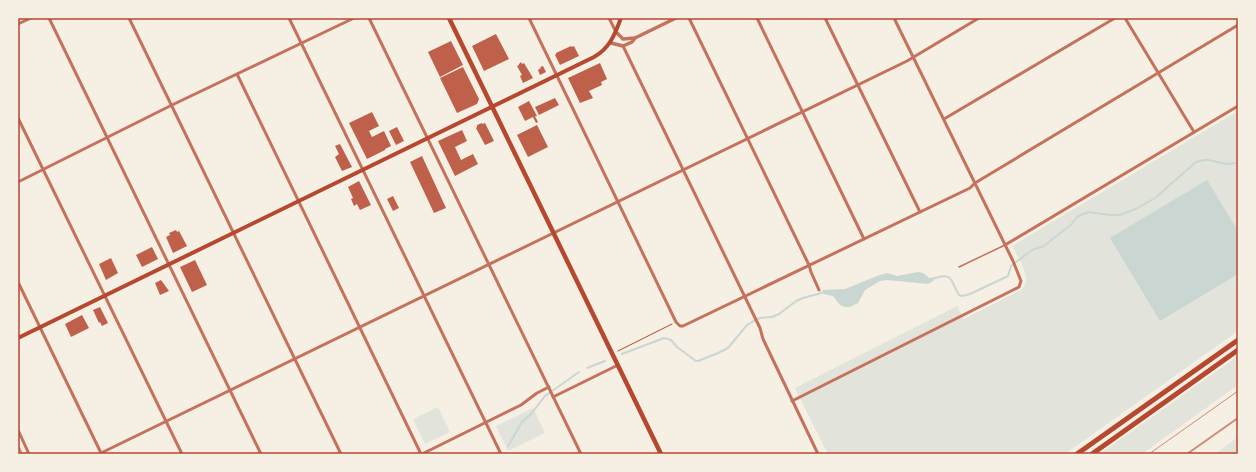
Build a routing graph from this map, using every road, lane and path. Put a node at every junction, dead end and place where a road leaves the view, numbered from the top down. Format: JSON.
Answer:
{"nodes":[{"id":1,"x":31,"y":18,"type":"edge"},
{"id":2,"x":50,"y":18,"type":"edge"},
{"id":3,"x":129,"y":18,"type":"edge"},
{"id":4,"x":289,"y":18,"type":"edge"},
{"id":5,"x":354,"y":18,"type":"edge"},
{"id":6,"x":368,"y":18,"type":"edge"},
{"id":7,"x":448,"y":18,"type":"edge"},
{"id":8,"x":528,"y":18,"type":"edge"},
{"id":9,"x":609,"y":18,"type":"edge"},
{"id":10,"x":621,"y":18,"type":"edge"},
{"id":11,"x":676,"y":18,"type":"edge"},
{"id":12,"x":689,"y":18,"type":"edge"},
{"id":13,"x":757,"y":18,"type":"edge"},
{"id":14,"x":825,"y":18,"type":"edge"},
{"id":15,"x":894,"y":18,"type":"edge"},
{"id":16,"x":979,"y":18,"type":"edge"},
{"id":17,"x":1115,"y":18,"type":"edge"},
{"id":18,"x":1125,"y":18,"type":"edge"},
{"id":19,"x":18,"y":24,"type":"edge"},
{"id":20,"x":1238,"y":26,"type":"edge"},
{"id":21,"x":616,"y":32,"type":"junction"},
{"id":22,"x":635,"y":38,"type":"junction"},
{"id":23,"x":301,"y":43,"type":"junction"},
{"id":24,"x":611,"y":43,"type":"junction"},
{"id":25,"x":623,"y":46,"type":"junction"},
{"id":26,"x":913,"y":57,"type":"junction"},
{"id":27,"x":1158,"y":73,"type":"junction"},
{"id":28,"x":237,"y":74,"type":"junction"},
{"id":29,"x":557,"y":76,"type":"junction"},
{"id":30,"x":858,"y":86,"type":"junction"},
{"id":31,"x":172,"y":105,"type":"junction"},
{"id":32,"x":1238,"y":106,"type":"edge"},
{"id":33,"x":492,"y":107,"type":"junction"},
{"id":34,"x":803,"y":112,"type":"junction"},
{"id":35,"x":18,"y":118,"type":"edge"},
{"id":36,"x":944,"y":119,"type":"junction"},
{"id":37,"x":1194,"y":132,"type":"junction"},
{"id":38,"x":107,"y":138,"type":"junction"},
{"id":39,"x":427,"y":139,"type":"junction"},
{"id":40,"x":748,"y":139,"type":"junction"},
{"id":41,"x":43,"y":169,"type":"junction"},
{"id":42,"x":363,"y":170,"type":"junction"},
{"id":43,"x":683,"y":171,"type":"junction"},
{"id":44,"x":18,"y":182,"type":"edge"},
{"id":45,"x":975,"y":182,"type":"junction"},
{"id":46,"x":298,"y":202,"type":"junction"},
{"id":47,"x":618,"y":202,"type":"junction"},
{"id":48,"x":920,"y":212,"type":"junction"},
{"id":49,"x":234,"y":233,"type":"junction"},
{"id":50,"x":554,"y":234,"type":"junction"},
{"id":51,"x":864,"y":239,"type":"junction"},
{"id":52,"x":1005,"y":245,"type":"junction"},
{"id":53,"x":169,"y":264,"type":"junction"},
{"id":54,"x":489,"y":265,"type":"junction"},
{"id":55,"x":809,"y":265,"type":"junction"},
{"id":56,"x":959,"y":267,"type":"dead end"},
{"id":57,"x":18,"y":282,"type":"edge"},
{"id":58,"x":819,"y":290,"type":"dead end"},
{"id":59,"x":104,"y":296,"type":"junction"},
{"id":60,"x":424,"y":296,"type":"junction"},
{"id":61,"x":745,"y":297,"type":"junction"},
{"id":62,"x":676,"y":322,"type":"junction"},
{"id":63,"x":40,"y":327,"type":"junction"},
{"id":64,"x":360,"y":327,"type":"junction"},
{"id":65,"x":18,"y":338,"type":"edge"},
{"id":66,"x":1238,"y":340,"type":"edge"},
{"id":67,"x":1238,"y":350,"type":"edge"},
{"id":68,"x":619,"y":351,"type":"dead end"},
{"id":69,"x":295,"y":359,"type":"junction"},
{"id":70,"x":618,"y":365,"type":"junction"},
{"id":71,"x":549,"y":387,"type":"junction"},
{"id":72,"x":230,"y":391,"type":"junction"},
{"id":73,"x":552,"y":395,"type":"junction"},
{"id":74,"x":792,"y":401,"type":"junction"},
{"id":75,"x":166,"y":422,"type":"junction"},
{"id":76,"x":486,"y":423,"type":"junction"},
{"id":77,"x":18,"y":430,"type":"edge"},
{"id":78,"x":101,"y":453,"type":"edge"},
{"id":79,"x":29,"y":454,"type":"edge"},
{"id":80,"x":182,"y":454,"type":"edge"},
{"id":81,"x":261,"y":454,"type":"edge"},
{"id":82,"x":342,"y":454,"type":"edge"},
{"id":83,"x":422,"y":454,"type":"edge"},
{"id":84,"x":501,"y":454,"type":"edge"},
{"id":85,"x":581,"y":454,"type":"edge"},
{"id":86,"x":661,"y":454,"type":"edge"},
{"id":87,"x":818,"y":454,"type":"edge"},
{"id":88,"x":1077,"y":454,"type":"edge"},
{"id":89,"x":1092,"y":454,"type":"edge"}],
"edges":[{"from":1,"to":19,"type":"street"},
{"from":2,"to":38,"type":"street"},
{"from":3,"to":31,"type":"street"},
{"from":4,"to":23,"type":"street"},
{"from":5,"to":23,"type":"street"},
{"from":6,"to":39,"type":"street"},
{"from":7,"to":33,"type":"main road"},
{"from":8,"to":29,"type":"street"},
{"from":9,"to":21,"type":"street"},
{"from":10,"to":21,"type":"main road"},
{"from":11,"to":22,"type":"street"},
{"from":12,"to":40,"type":"street"},
{"from":13,"to":34,"type":"street"},
{"from":14,"to":30,"type":"street"},
{"from":15,"to":26,"type":"street"},
{"from":16,"to":26,"type":"street"},
{"from":17,"to":36,"type":"street"},
{"from":18,"to":27,"type":"street"},
{"from":20,"to":27,"type":"street"},
{"from":21,"to":22,"type":"street"},
{"from":21,"to":24,"type":"main road"},
{"from":22,"to":25,"type":"street"},
{"from":23,"to":28,"type":"street"},
{"from":23,"to":42,"type":"street"},
{"from":24,"to":25,"type":"street"},
{"from":24,"to":29,"type":"main road"},
{"from":25,"to":43,"type":"street"},
{"from":26,"to":30,"type":"street"},
{"from":26,"to":36,"type":"street"},
{"from":27,"to":37,"type":"street"},
{"from":27,"to":45,"type":"street"},
{"from":28,"to":31,"type":"street"},
{"from":28,"to":46,"type":"street"},
{"from":29,"to":33,"type":"main road"},
{"from":29,"to":47,"type":"street"},
{"from":30,"to":34,"type":"street"},
{"from":30,"to":48,"type":"street"},
{"from":31,"to":38,"type":"street"},
{"from":31,"to":49,"type":"street"},
{"from":32,"to":37,"type":"street"},
{"from":33,"to":39,"type":"main road"},
{"from":33,"to":50,"type":"main road"},
{"from":34,"to":40,"type":"street"},
{"from":34,"to":51,"type":"street"},
{"from":35,"to":41,"type":"street"},
{"from":36,"to":45,"type":"street"},
{"from":37,"to":52,"type":"street"},
{"from":38,"to":41,"type":"street"},
{"from":38,"to":53,"type":"street"},
{"from":39,"to":42,"type":"main road"},
{"from":39,"to":54,"type":"street"},
{"from":40,"to":43,"type":"street"},
{"from":40,"to":55,"type":"street"},
{"from":41,"to":44,"type":"street"},
{"from":41,"to":59,"type":"street"},
{"from":42,"to":46,"type":"main road"},
{"from":42,"to":60,"type":"street"},
{"from":43,"to":47,"type":"street"},
{"from":43,"to":61,"type":"street"},
{"from":45,"to":48,"type":"street"},
{"from":45,"to":52,"type":"street"},
{"from":46,"to":49,"type":"main road"},
{"from":46,"to":64,"type":"street"},
{"from":47,"to":50,"type":"street"},
{"from":47,"to":62,"type":"street"},
{"from":48,"to":51,"type":"street"},
{"from":49,"to":53,"type":"main road"},
{"from":49,"to":69,"type":"street"},
{"from":50,"to":54,"type":"street"},
{"from":50,"to":70,"type":"main road"},
{"from":51,"to":55,"type":"street"},
{"from":52,"to":56,"type":"lane"},
{"from":52,"to":74,"type":"street"},
{"from":53,"to":59,"type":"main road"},
{"from":53,"to":72,"type":"street"},
{"from":54,"to":60,"type":"street"},
{"from":54,"to":71,"type":"street"},
{"from":55,"to":58,"type":"street"},
{"from":55,"to":61,"type":"street"},
{"from":57,"to":63,"type":"street"},
{"from":59,"to":63,"type":"main road"},
{"from":59,"to":75,"type":"street"},
{"from":60,"to":64,"type":"street"},
{"from":60,"to":76,"type":"street"},
{"from":61,"to":62,"type":"street"},
{"from":61,"to":74,"type":"street"},
{"from":62,"to":68,"type":"path"},
{"from":63,"to":65,"type":"main road"},
{"from":63,"to":78,"type":"street"},
{"from":64,"to":69,"type":"street"},
{"from":64,"to":83,"type":"street"},
{"from":66,"to":88,"type":"highway"},
{"from":67,"to":89,"type":"highway"},
{"from":69,"to":72,"type":"street"},
{"from":69,"to":82,"type":"street"},
{"from":70,"to":73,"type":"street"},
{"from":70,"to":86,"type":"main road"},
{"from":71,"to":73,"type":"street"},
{"from":71,"to":76,"type":"street"},
{"from":72,"to":75,"type":"street"},
{"from":72,"to":81,"type":"street"},
{"from":73,"to":85,"type":"street"},
{"from":74,"to":87,"type":"street"},
{"from":75,"to":78,"type":"street"},
{"from":75,"to":80,"type":"street"},
{"from":76,"to":83,"type":"street"},
{"from":76,"to":84,"type":"street"},
{"from":77,"to":79,"type":"street"}]}
